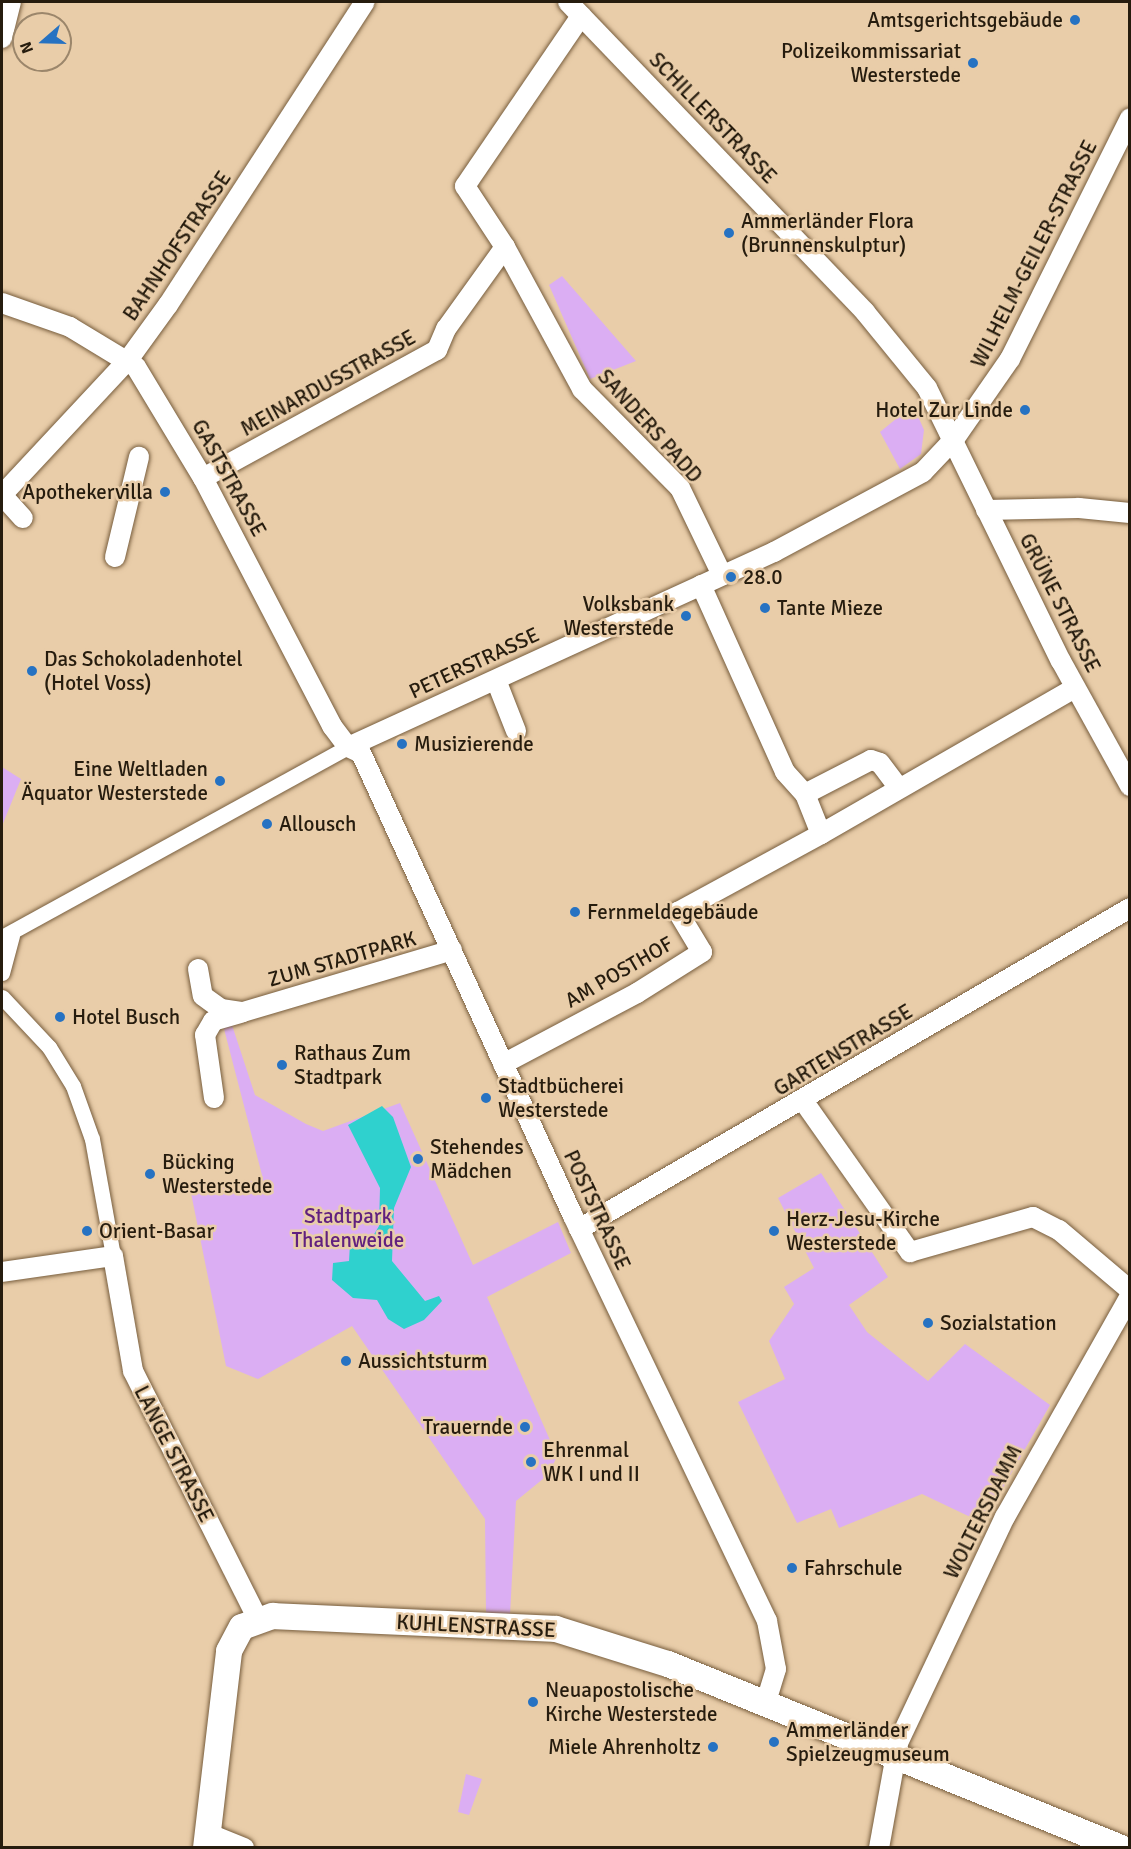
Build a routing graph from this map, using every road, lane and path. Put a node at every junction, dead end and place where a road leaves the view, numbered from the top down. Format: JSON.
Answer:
{"nodes":[{"id":1,"x":11,"y":2,"type":"edge"},
{"id":2,"x":365,"y":2,"type":"edge"},
{"id":3,"x":575,"y":9,"type":"edge"},
{"id":4,"x":2,"y":38,"type":"edge"},
{"id":5,"x":1130,"y":118,"type":"edge"},
{"id":6,"x":505,"y":247,"type":"junction"},
{"id":7,"x":2,"y":303,"type":"edge"},
{"id":8,"x":128,"y":360,"type":"junction"},
{"id":9,"x":955,"y":438,"type":"junction"},
{"id":10,"x":139,"y":457,"type":"dead end"},
{"id":11,"x":203,"y":478,"type":"junction"},
{"id":12,"x":2,"y":495,"type":"edge"},
{"id":13,"x":986,"y":510,"type":"junction"},
{"id":14,"x":1130,"y":513,"type":"edge"},
{"id":15,"x":22,"y":518,"type":"dead end"},
{"id":16,"x":115,"y":556,"type":"dead end"},
{"id":17,"x":722,"y":575,"type":"junction"},
{"id":18,"x":701,"y":585,"type":"junction"},
{"id":19,"x":496,"y":680,"type":"junction"},
{"id":20,"x":1075,"y":688,"type":"junction"},
{"id":21,"x":516,"y":731,"type":"dead end"},
{"id":22,"x":348,"y":747,"type":"junction"},
{"id":23,"x":1130,"y":786,"type":"edge"},
{"id":24,"x":899,"y":788,"type":"junction"},
{"id":25,"x":804,"y":794,"type":"junction"},
{"id":26,"x":821,"y":834,"type":"junction"},
{"id":27,"x":1130,"y":908,"type":"edge"},
{"id":28,"x":7,"y":936,"type":"edge"},
{"id":29,"x":452,"y":950,"type":"junction"},
{"id":30,"x":198,"y":969,"type":"dead end"},
{"id":31,"x":2,"y":973,"type":"edge"},
{"id":32,"x":2,"y":997,"type":"edge"},
{"id":33,"x":243,"y":1012,"type":"junction"},
{"id":34,"x":503,"y":1064,"type":"junction"},
{"id":35,"x":214,"y":1098,"type":"dead end"},
{"id":36,"x":804,"y":1102,"type":"junction"},
{"id":37,"x":579,"y":1229,"type":"junction"},
{"id":38,"x":112,"y":1256,"type":"junction"},
{"id":39,"x":2,"y":1272,"type":"edge"},
{"id":40,"x":1130,"y":1290,"type":"edge"},
{"id":41,"x":1130,"y":1296,"type":"edge"},
{"id":42,"x":257,"y":1618,"type":"junction"},
{"id":43,"x":766,"y":1702,"type":"junction"},
{"id":44,"x":894,"y":1757,"type":"junction"},
{"id":45,"x":207,"y":1840,"type":"edge"},
{"id":46,"x":244,"y":1848,"type":"edge"},
{"id":47,"x":879,"y":1848,"type":"edge"},
{"id":48,"x":1122,"y":1848,"type":"edge"}],
"edges":[{"from":1,"to":4,"type":"street"},
{"from":2,"to":8,"type":"street","name":"BAHNHOFSTRASSE"},
{"from":3,"to":6,"type":"street"},
{"from":3,"to":9,"type":"street","name":"SCHILLERSTRASSE"},
{"from":5,"to":9,"type":"street","name":"WILHELM-GEILER-STRASSE"},
{"from":6,"to":11,"type":"street","name":"MEINARDUSSTRASSE"},
{"from":6,"to":17,"type":"street","name":"SANDERS PADD"},
{"from":7,"to":8,"type":"street","name":"GASTSTRASSE"},
{"from":8,"to":11,"type":"street","name":"GASTSTRASSE"},
{"from":8,"to":12,"type":"street","name":"BAHNHOFSTRASSE"},
{"from":9,"to":13,"type":"street","name":"GRÜNE STRASSE"},
{"from":9,"to":17,"type":"street","name":"PETERSTRASSE"},
{"from":10,"to":16,"type":"street"},
{"from":11,"to":22,"type":"street","name":"GASTSTRASSE"},
{"from":12,"to":15,"type":"street"},
{"from":13,"to":14,"type":"street"},
{"from":13,"to":20,"type":"street","name":"GRÜNE STRASSE"},
{"from":17,"to":18,"type":"street","name":"PETERSTRASSE"},
{"from":18,"to":19,"type":"street","name":"PETERSTRASSE"},
{"from":18,"to":25,"type":"street"},
{"from":19,"to":21,"type":"street"},
{"from":19,"to":22,"type":"street","name":"PETERSTRASSE"},
{"from":20,"to":23,"type":"street","name":"GRÜNE STRASSE"},
{"from":20,"to":24,"type":"street","name":"AM POSTHOF"},
{"from":22,"to":28,"type":"street","name":"PETERSTRASSE"},
{"from":22,"to":29,"type":"street","name":"POSTSTRASSE"},
{"from":24,"to":25,"type":"street"},
{"from":24,"to":26,"type":"street","name":"AM POSTHOF"},
{"from":25,"to":26,"type":"street"},
{"from":26,"to":34,"type":"street","name":"AM POSTHOF"},
{"from":27,"to":36,"type":"street","name":"GARTENSTRASSE"},
{"from":28,"to":31,"type":"street"},
{"from":29,"to":33,"type":"street","name":"ZUM STADTPARK"},
{"from":29,"to":34,"type":"street","name":"POSTSTRASSE"},
{"from":30,"to":33,"type":"street"},
{"from":32,"to":38,"type":"street","name":"LANGE STRASSE"},
{"from":33,"to":35,"type":"street","name":"ZUM STADTPARK"},
{"from":34,"to":37,"type":"street","name":"POSTSTRASSE"},
{"from":36,"to":37,"type":"street","name":"GARTENSTRASSE"},
{"from":36,"to":40,"type":"street"},
{"from":37,"to":43,"type":"street","name":"POSTSTRASSE"},
{"from":38,"to":39,"type":"street"},
{"from":38,"to":42,"type":"street","name":"LANGE STRASSE"},
{"from":41,"to":44,"type":"street","name":"WOLTERSDAMM"},
{"from":42,"to":43,"type":"street","name":"KUHLENSTRASSE"},
{"from":42,"to":45,"type":"street"},
{"from":43,"to":44,"type":"street","name":"KUHLENSTRASSE"},
{"from":44,"to":47,"type":"street","name":"WOLTERSDAMM"},
{"from":44,"to":48,"type":"street","name":"KUHLENSTRASSE"},
{"from":45,"to":46,"type":"street"}]}
